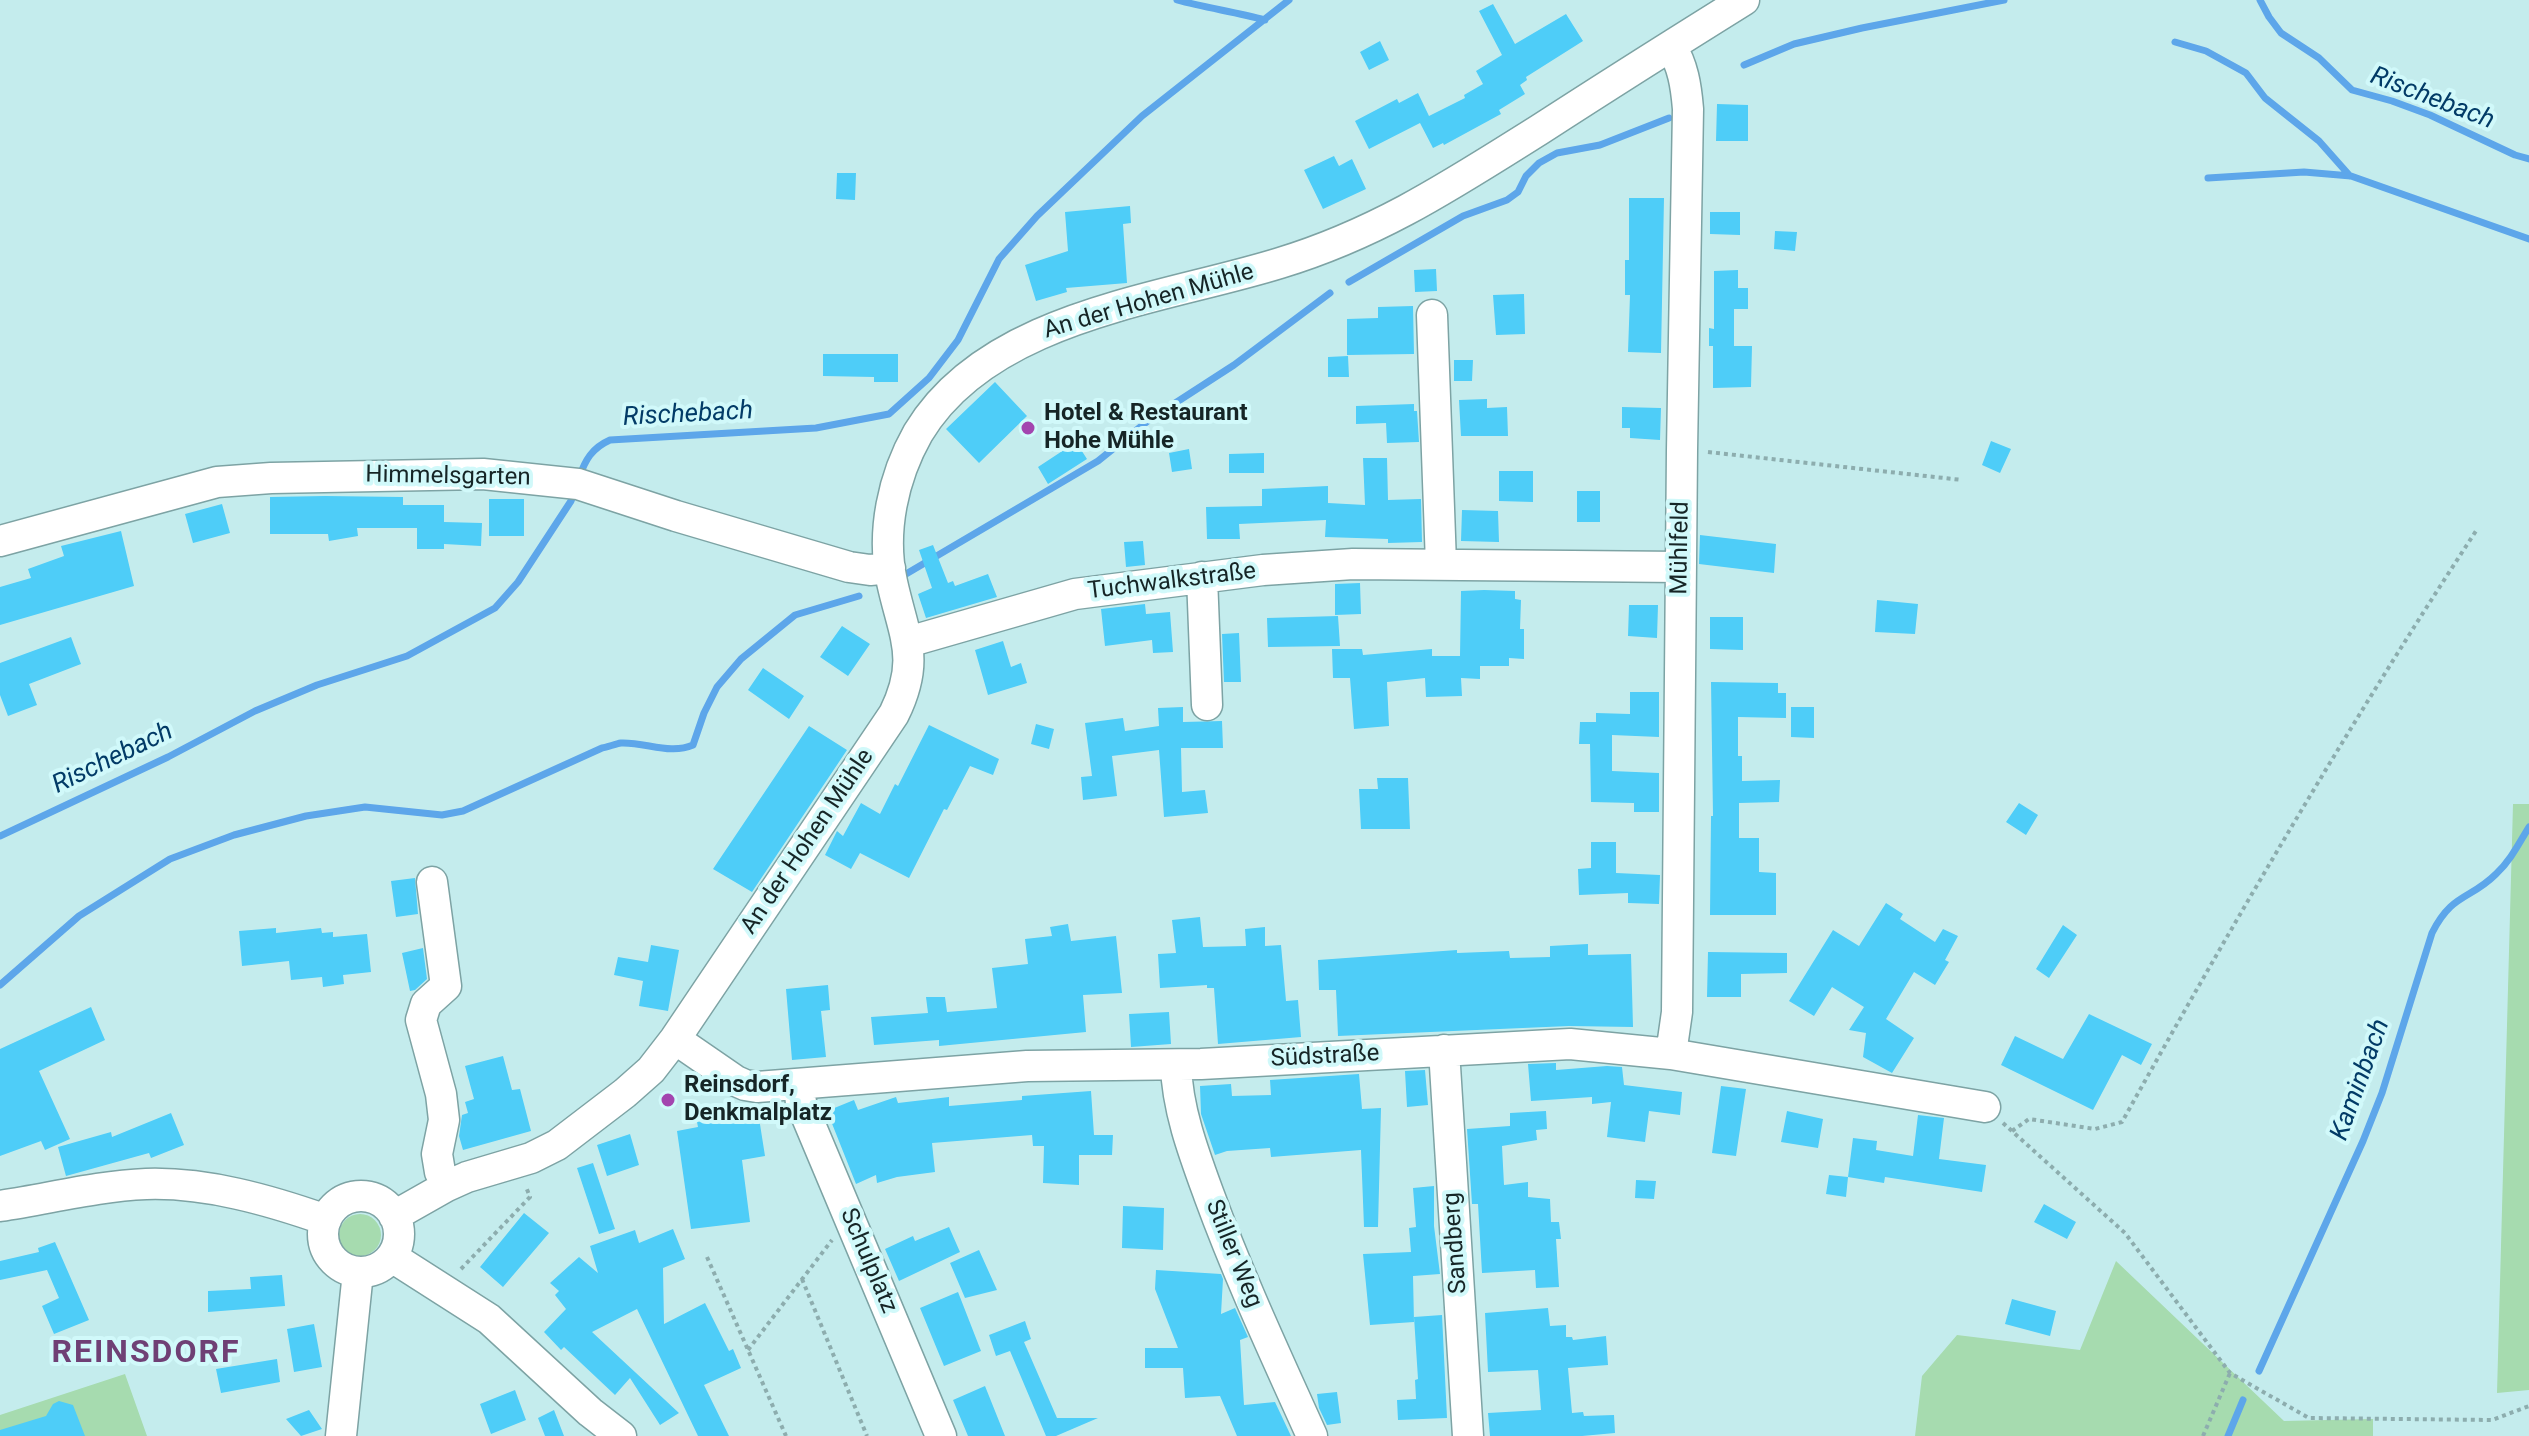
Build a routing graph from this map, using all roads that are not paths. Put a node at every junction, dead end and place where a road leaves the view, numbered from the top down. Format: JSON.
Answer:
{"nodes":[{"id":1,"x":1744,"y":0,"type":"edge"},
{"id":2,"x":1671,"y":46,"type":"junction"},
{"id":3,"x":1432,"y":315,"type":"dead end"},
{"id":4,"x":0,"y":541,"type":"edge"},
{"id":5,"x":1441,"y":564,"type":"junction"},
{"id":6,"x":1681,"y":567,"type":"junction"},
{"id":7,"x":890,"y":568,"type":"junction"},
{"id":8,"x":1202,"y":577,"type":"junction"},
{"id":9,"x":908,"y":642,"type":"junction"},
{"id":10,"x":1207,"y":705,"type":"dead end"},
{"id":11,"x":432,"y":882,"type":"dead end"},
{"id":12,"x":675,"y":1039,"type":"junction"},
{"id":13,"x":1444,"y":1050,"type":"junction"},
{"id":14,"x":1671,"y":1054,"type":"junction"},
{"id":15,"x":1176,"y":1065,"type":"junction"},
{"id":16,"x":799,"y":1085,"type":"junction"},
{"id":17,"x":1985,"y":1107,"type":"road end"},
{"id":18,"x":447,"y":1186,"type":"junction"},
{"id":19,"x":0,"y":1206,"type":"edge"},
{"id":20,"x":394,"y":1216,"type":"junction"},
{"id":21,"x":326,"y":1220,"type":"junction"},
{"id":22,"x":392,"y":1257,"type":"junction"},
{"id":23,"x":358,"y":1272,"type":"junction"},
{"id":24,"x":341,"y":1436,"type":"edge"},
{"id":25,"x":621,"y":1436,"type":"edge"},
{"id":26,"x":941,"y":1436,"type":"edge"},
{"id":27,"x":1312,"y":1436,"type":"edge"},
{"id":28,"x":1468,"y":1436,"type":"edge"}],
"edges":[{"from":1,"to":2,"type":"street","name":"An der Hohen Mühle"},
{"from":2,"to":6,"type":"street","name":"Mühlfeld"},
{"from":2,"to":7,"type":"street","name":"An der Hohen Mühle"},
{"from":3,"to":5,"type":"street"},
{"from":4,"to":7,"type":"street","name":"Himmelsgarten"},
{"from":5,"to":6,"type":"street","name":"Tuchwalkstraße"},
{"from":5,"to":8,"type":"street","name":"Tuchwalkstraße"},
{"from":6,"to":14,"type":"street","name":"Mühlfeld"},
{"from":7,"to":9,"type":"street","name":"An der Hohen Mühle"},
{"from":8,"to":9,"type":"street","name":"Tuchwalkstraße"},
{"from":8,"to":10,"type":"street"},
{"from":9,"to":12,"type":"street","name":"An der Hohen Mühle"},
{"from":11,"to":18,"type":"street"},
{"from":12,"to":16,"type":"street","name":"Südstraße"},
{"from":12,"to":18,"type":"street","name":"An der Hohen Mühle"},
{"from":13,"to":14,"type":"street","name":"Südstraße"},
{"from":13,"to":15,"type":"street","name":"Südstraße"},
{"from":13,"to":28,"type":"street","name":"Sandberg"},
{"from":14,"to":17,"type":"street","name":"Südstraße"},
{"from":15,"to":16,"type":"street","name":"Südstraße"},
{"from":15,"to":27,"type":"street","name":"Stiller Weg"},
{"from":16,"to":26,"type":"street","name":"Schulplatz"},
{"from":18,"to":20,"type":"street","name":"An der Hohen Mühle"},
{"from":19,"to":21,"type":"street"},
{"from":20,"to":21,"type":"street"},
{"from":20,"to":22,"type":"street"},
{"from":21,"to":23,"type":"street"},
{"from":22,"to":23,"type":"street"},
{"from":22,"to":25,"type":"street"},
{"from":23,"to":24,"type":"street"}]}
